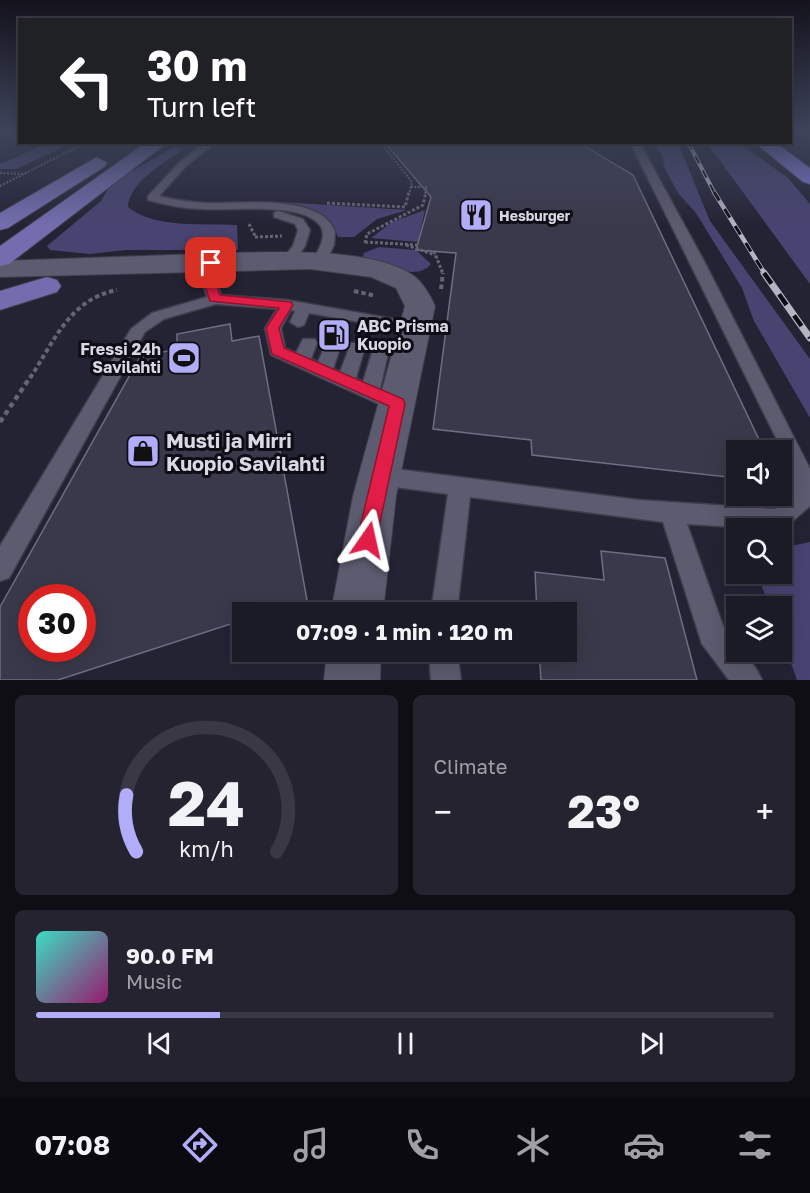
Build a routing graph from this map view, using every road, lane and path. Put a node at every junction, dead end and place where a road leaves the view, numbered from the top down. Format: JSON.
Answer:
{"nodes":[{"id":1,"x":53,"y":163,"type":"edge"},
{"id":2,"x":68,"y":163,"type":"edge"},
{"id":3,"x":95,"y":163,"type":"edge"},
{"id":4,"x":129,"y":163,"type":"edge"},
{"id":5,"x":137,"y":163,"type":"edge"},
{"id":6,"x":185,"y":163,"type":"edge"},
{"id":7,"x":397,"y":163,"type":"edge"},
{"id":8,"x":645,"y":163,"type":"edge"},
{"id":9,"x":790,"y":163,"type":"edge"},
{"id":10,"x":0,"y":172,"type":"edge"},
{"id":11,"x":26,"y":174,"type":"junction"},
{"id":12,"x":810,"y":178,"type":"edge"},
{"id":13,"x":106,"y":179,"type":"junction"},
{"id":14,"x":0,"y":186,"type":"edge"},
{"id":15,"x":152,"y":198,"type":"junction"},
{"id":16,"x":0,"y":206,"type":"edge"},
{"id":17,"x":0,"y":223,"type":"edge"},
{"id":18,"x":405,"y":244,"type":"junction"},
{"id":19,"x":418,"y":244,"type":"dead end"},
{"id":20,"x":346,"y":257,"type":"junction"},
{"id":21,"x":0,"y":258,"type":"edge"},
{"id":22,"x":288,"y":261,"type":"junction"},
{"id":23,"x":211,"y":263,"type":"junction"},
{"id":24,"x":0,"y":269,"type":"edge"},
{"id":25,"x":47,"y":286,"type":"junction"},
{"id":26,"x":0,"y":287,"type":"edge"},
{"id":27,"x":441,"y":291,"type":"dead end"},
{"id":28,"x":215,"y":298,"type":"junction"},
{"id":29,"x":0,"y":301,"type":"edge"},
{"id":30,"x":296,"y":312,"type":"junction"},
{"id":31,"x":396,"y":326,"type":"junction"},
{"id":32,"x":309,"y":343,"type":"dead end"},
{"id":33,"x":333,"y":345,"type":"dead end"},
{"id":34,"x":357,"y":347,"type":"dead end"},
{"id":35,"x":381,"y":349,"type":"dead end"},
{"id":36,"x":301,"y":362,"type":"junction"},
{"id":37,"x":323,"y":371,"type":"junction"},
{"id":38,"x":346,"y":380,"type":"junction"},
{"id":39,"x":384,"y":397,"type":"junction"},
{"id":40,"x":380,"y":476,"type":"junction"},
{"id":41,"x":460,"y":486,"type":"junction"},
{"id":42,"x":672,"y":513,"type":"junction"},
{"id":43,"x":0,"y":569,"type":"edge"},
{"id":44,"x":358,"y":602,"type":"edge"},
{"id":45,"x":445,"y":602,"type":"edge"},
{"id":46,"x":353,"y":662,"type":"edge"},
{"id":47,"x":444,"y":662,"type":"edge"},
{"id":48,"x":352,"y":680,"type":"edge"},
{"id":49,"x":446,"y":680,"type":"edge"},
{"id":50,"x":747,"y":680,"type":"edge"}],
"edges":[{"from":1,"to":11,"type":"path"},
{"from":2,"to":16,"type":"main road"},
{"from":3,"to":17,"type":"main road"},
{"from":4,"to":13,"type":"main road"},
{"from":5,"to":13,"type":"main road"},
{"from":6,"to":15,"type":"lane"},
{"from":7,"to":20,"type":"path"},
{"from":8,"to":42,"type":"lane"},
{"from":9,"to":12,"type":"highway"},
{"from":10,"to":11,"type":"path"},
{"from":11,"to":14,"type":"path"},
{"from":13,"to":21,"type":"main road"},
{"from":15,"to":20,"type":"lane"},
{"from":15,"to":22,"type":"lane"},
{"from":18,"to":19,"type":"path"},
{"from":18,"to":20,"type":"path"},
{"from":18,"to":27,"type":"path"},
{"from":20,"to":22,"type":"street"},
{"from":20,"to":31,"type":"street"},
{"from":22,"to":23,"type":"street"},
{"from":23,"to":24,"type":"street"},
{"from":23,"to":25,"type":"street"},
{"from":23,"to":28,"type":"lane"},
{"from":25,"to":26,"type":"street"},
{"from":25,"to":29,"type":"main road"},
{"from":28,"to":30,"type":"lane"},
{"from":28,"to":43,"type":"lane"},
{"from":30,"to":31,"type":"lane"},
{"from":30,"to":36,"type":"lane"},
{"from":31,"to":39,"type":"street"},
{"from":32,"to":36,"type":"lane"},
{"from":33,"to":37,"type":"lane"},
{"from":34,"to":38,"type":"lane"},
{"from":35,"to":39,"type":"lane"},
{"from":36,"to":37,"type":"lane"},
{"from":37,"to":38,"type":"lane"},
{"from":38,"to":39,"type":"lane"},
{"from":39,"to":40,"type":"street"},
{"from":40,"to":41,"type":"lane"},
{"from":40,"to":44,"type":"street"},
{"from":41,"to":42,"type":"lane"},
{"from":41,"to":45,"type":"lane"},
{"from":42,"to":50,"type":"lane"},
{"from":46,"to":48,"type":"street"},
{"from":47,"to":49,"type":"lane"}]}
